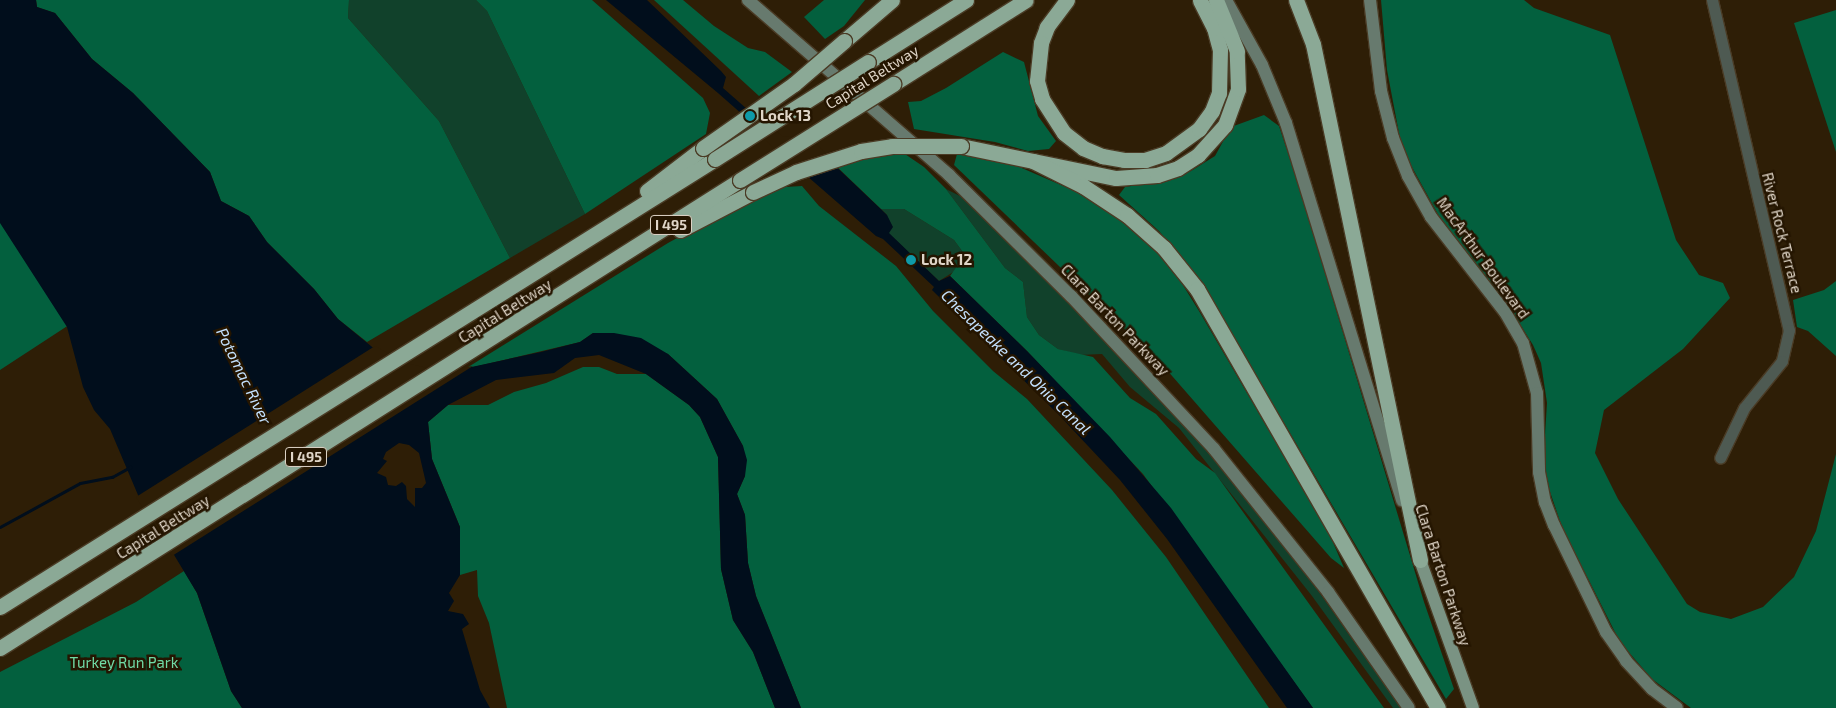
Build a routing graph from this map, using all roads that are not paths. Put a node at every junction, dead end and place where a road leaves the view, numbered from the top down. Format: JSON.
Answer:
{"nodes":[{"id":1,"x":748,"y":0,"type":"edge"},
{"id":2,"x":875,"y":0,"type":"edge"},
{"id":3,"x":892,"y":0,"type":"edge"},
{"id":4,"x":966,"y":0,"type":"edge"},
{"id":5,"x":1026,"y":0,"type":"edge"},
{"id":6,"x":1067,"y":0,"type":"edge"},
{"id":7,"x":1200,"y":0,"type":"edge"},
{"id":8,"x":1216,"y":0,"type":"edge"},
{"id":9,"x":1226,"y":0,"type":"edge"},
{"id":10,"x":1296,"y":0,"type":"edge"},
{"id":11,"x":1370,"y":0,"type":"edge"},
{"id":12,"x":1712,"y":0,"type":"edge"},
{"id":13,"x":844,"y":41,"type":"junction"},
{"id":14,"x":1033,"y":161,"type":"junction"},
{"id":15,"x":583,"y":241,"type":"junction"},
{"id":16,"x":601,"y":270,"type":"junction"},
{"id":17,"x":1720,"y":458,"type":"dead end"},
{"id":18,"x":1420,"y":560,"type":"junction"},
{"id":19,"x":0,"y":607,"type":"edge"},
{"id":20,"x":4,"y":645,"type":"edge"},
{"id":21,"x":1410,"y":708,"type":"edge"},
{"id":22,"x":1438,"y":708,"type":"edge"},
{"id":23,"x":1473,"y":708,"type":"edge"},
{"id":24,"x":1677,"y":708,"type":"edge"}],
"edges":[{"from":1,"to":21,"type":"main road","name":"Clara Barton Parkway"},
{"from":2,"to":13,"type":"highway"},
{"from":3,"to":13,"type":"highway"},
{"from":4,"to":15,"type":"highway","name":"Capital Beltway","number":"I 495","bridge":true},
{"from":5,"to":16,"type":"highway","name":"Capital Beltway","number":"I 495","bridge":true},
{"from":6,"to":7,"type":"highway"},
{"from":8,"to":14,"type":"highway"},
{"from":9,"to":18,"type":"main road","name":"Clara Barton Parkway"},
{"from":10,"to":18,"type":"highway"},
{"from":11,"to":24,"type":"main road","name":"MacArthur Boulevard"},
{"from":12,"to":17,"type":"street","name":"River Rock Terrace"},
{"from":13,"to":15,"type":"highway","bridge":true},
{"from":14,"to":16,"type":"highway","bridge":true},
{"from":14,"to":22,"type":"highway"},
{"from":15,"to":19,"type":"highway","name":"Capital Beltway","number":"I 495"},
{"from":16,"to":20,"type":"highway","name":"Capital Beltway","number":"I 495"},
{"from":18,"to":23,"type":"main road","name":"Clara Barton Parkway"}]}
